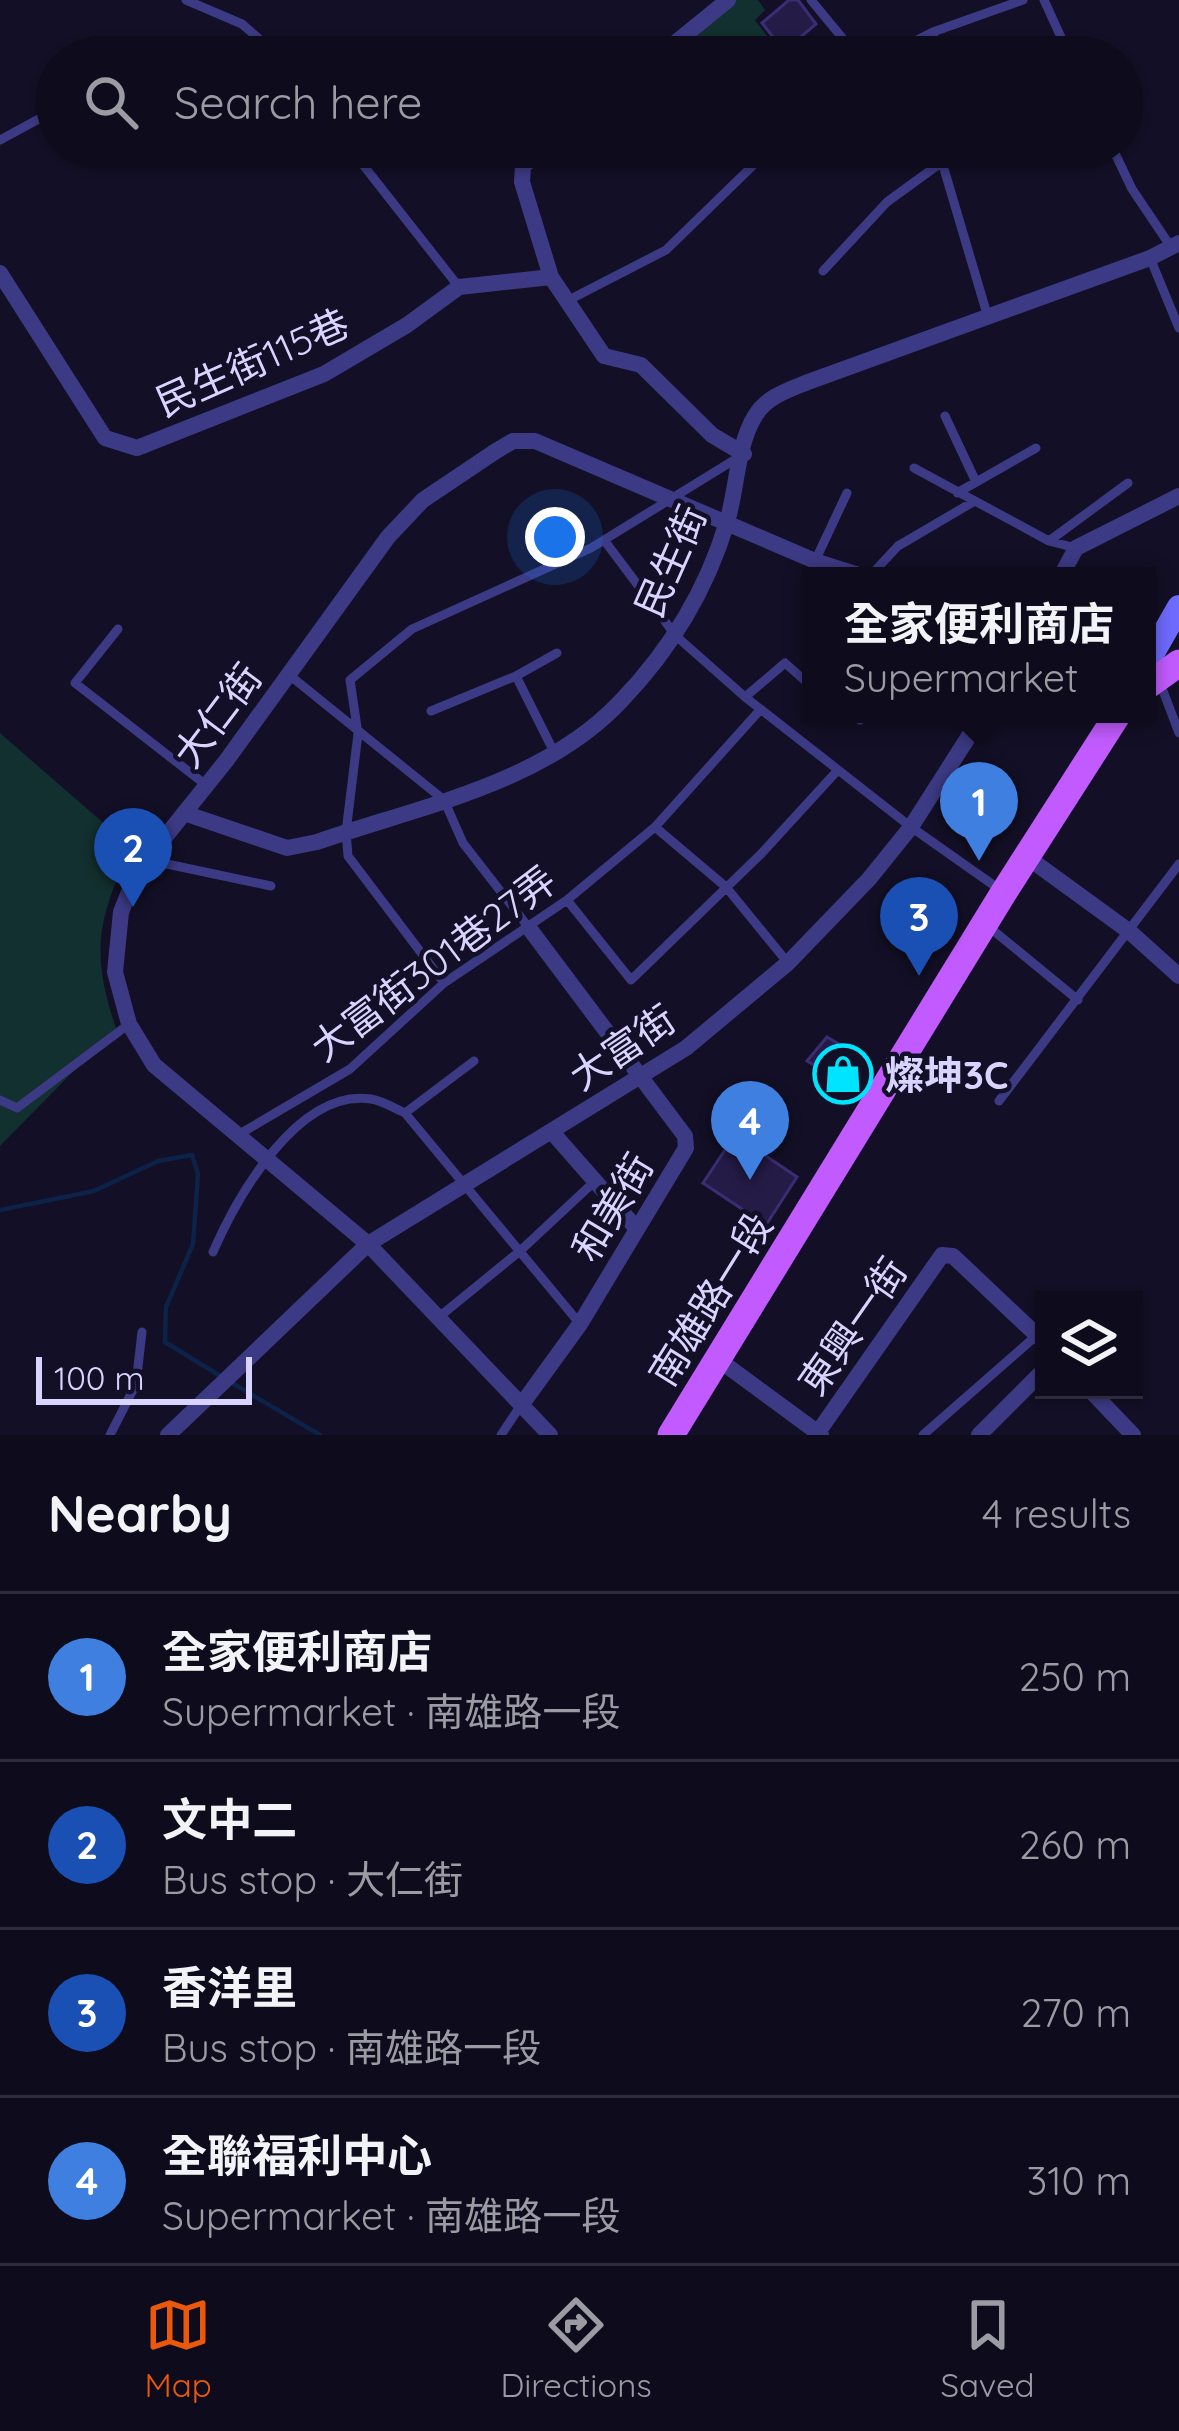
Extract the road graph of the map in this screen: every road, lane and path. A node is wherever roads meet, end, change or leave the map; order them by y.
1 (186, 0) edge
2 (728, 0) edge
3 (811, 0) edge
4 (1023, 0) edge
5 (1044, 0) edge
6 (933, 32) junction
7 (256, 36) edge
8 (684, 36) edge
9 (841, 36) edge
10 (925, 36) edge
11 (934, 36) edge
12 (1060, 36) edge
13 (36, 120) edge
14 (0, 140) edge
15 (369, 168) edge
16 (523, 168) edge
17 (750, 168) edge
18 (934, 168) edge
19 (944, 168) edge
20 (1122, 168) edge
21 (1175, 245) edge
22 (1150, 258) junction
23 (824, 271) dead end
24 (0, 273) edge
25 (551, 278) junction
26 (459, 287) junction
27 (565, 302) junction
28 (987, 314) junction
29 (1179, 328) edge
30 (944, 416) dead end
31 (1036, 448) dead end
32 (744, 454) junction
33 (914, 468) dead end
34 (976, 482) junction
35 (1128, 483) dead end
36 (848, 493) dead end
37 (957, 493) junction
38 (1179, 496) edge
39 (673, 500) junction
40 (974, 502) junction
41 (727, 524) junction
42 (604, 540) junction
43 (1049, 541) junction
44 (1076, 548) junction
45 (815, 561) junction
46 (835, 567) edge
47 (875, 567) edge
48 (1066, 567) edge
49 (1179, 607) edge
50 (118, 629) dead end
51 (676, 636) junction
52 (557, 652) dead end
53 (1158, 672) edge
54 (288, 674) junction
55 (516, 676) junction
56 (802, 678) edge
57 (745, 697) junction
58 (760, 710) junction
59 (431, 711) dead end
60 (977, 723) edge
61 (1112, 723) edge
62 (358, 734) junction
63 (1179, 734) edge
64 (554, 752) junction
65 (837, 771) junction
66 (206, 785) junction
67 (443, 800) junction
68 (184, 813) junction
69 (655, 827) junction
70 (911, 827) junction
71 (346, 832) junction
72 (1027, 857) junction
73 (145, 860) junction
74 (1179, 864) edge
75 (272, 886) dead end
76 (726, 887) junction
77 (1004, 892) junction
78 (567, 900) junction
79 (985, 923) junction
80 (529, 928) junction
81 (1130, 932) junction
82 (788, 963) junction
83 (1179, 976) edge
84 (444, 983) junction
85 (1078, 1000) junction
86 (129, 1024) junction
87 (474, 1061) dead end
88 (640, 1078) junction
89 (0, 1100) edge
90 (999, 1101) dead end
91 (405, 1113) junction
92 (552, 1132) junction
93 (238, 1135) junction
94 (268, 1159) junction
95 (595, 1181) junction
96 (463, 1183) junction
97 (637, 1229) junction
98 (368, 1244) junction
99 (520, 1251) junction
100 (213, 1252) dead end
101 (439, 1316) junction
102 (580, 1324) junction
103 (142, 1332) dead end
104 (1035, 1333) edge
105 (1035, 1344) edge
106 (719, 1360) junction
107 (1035, 1380) edge
108 (1099, 1399) edge
109 (522, 1404) junction
110 (985, 1433) edge
111 (818, 1434) edge
112 (110, 1435) edge
113 (169, 1435) edge
114 (501, 1435) edge
115 (550, 1435) edge
116 (671, 1435) edge
117 (923, 1435) edge
118 (1133, 1435) edge

1 - 7 lane
2 - 8 street
3 - 9 lane
4 - 6 lane
5 - 12 lane
6 - 10 lane
6 - 11 lane
13 - 14 lane
15 - 26 lane
16 - 25 street
17 - 27 lane
18 - 23 lane
19 - 28 lane
20 - 21 lane
21 - 22 street, 民生街
22 - 28 street, 民生街
22 - 29 lane
24 - 26 street, 民生街115巷
25 - 26 street
25 - 27 street
27 - 32 street
28 - 32 street, 民生街
30 - 34 lane
31 - 34 lane
32 - 39 lane
32 - 41 street, 民生街
33 - 37 lane
34 - 37 lane
35 - 43 lane
36 - 45 lane
37 - 40 lane
38 - 44 street
39 - 41 street, 大仁街
39 - 42 lane
39 - 54 street, 大仁街
40 - 43 lane
40 - 47 lane
41 - 45 street, 大仁街
41 - 51 street, 民生街
42 - 51 lane
42 - 62 lane
43 - 44 lane
44 - 48 street
45 - 46 street, 大仁街
49 - 53 street
50 - 66 lane
51 - 57 lane
51 - 64 street, 民生街
52 - 55 lane
53 - 63 lane
54 - 62 lane
54 - 66 street, 大仁街
55 - 59 lane
55 - 64 lane
56 - 57 lane
57 - 58 lane
58 - 65 lane
58 - 69 lane, 大富街301巷27弄
60 - 70 street, 大富街
61 - 72 main road, 南雄路一段
62 - 67 lane
62 - 71 lane
64 - 67 street, 民生街
65 - 70 lane
65 - 76 lane
66 - 68 street, 大仁街
67 - 71 street, 民生街
67 - 80 lane
68 - 71 street, 民生街
68 - 73 street, 大仁街
69 - 76 lane
69 - 78 lane, 大富街301巷27弄
70 - 77 lane
70 - 82 street, 大富街
71 - 84 lane
72 - 77 main road, 南雄路一段
72 - 81 street
73 - 75 lane
73 - 86 street, 大仁街
74 - 81 lane
76 - 78 lane
76 - 82 lane
77 - 79 main road, 南雄路一段
78 - 80 lane, 大富街301巷27弄
79 - 85 lane
79 - 106 main road, 南雄路一段
80 - 84 lane, 大富街301巷27弄
80 - 88 street, 和美街
81 - 83 street
81 - 85 lane
82 - 88 street, 大富街
84 - 93 lane, 大富街301巷27弄
85 - 90 lane
86 - 89 lane
86 - 93 street, 大仁街
87 - 91 lane
88 - 92 street, 大富街
88 - 97 street, 和美街
91 - 94 lane
91 - 96 lane
92 - 95 street
92 - 96 street, 大富街
93 - 94 street, 大仁街
94 - 98 street, 大仁街
94 - 100 lane
95 - 97 street
95 - 99 lane
96 - 98 street, 大富街
96 - 99 lane
97 - 102 street, 和美街
98 - 101 street, 大仁街
98 - 113 street, 大富街
99 - 101 lane
99 - 102 lane
101 - 109 street, 大仁街
102 - 109 street, 和美街
103 - 112 lane
104 - 111 street, 東興一街
105 - 117 lane
106 - 111 street
106 - 116 main road, 南雄路一段
107 - 110 street
108 - 118 street
109 - 114 lane
109 - 115 street, 大仁街

